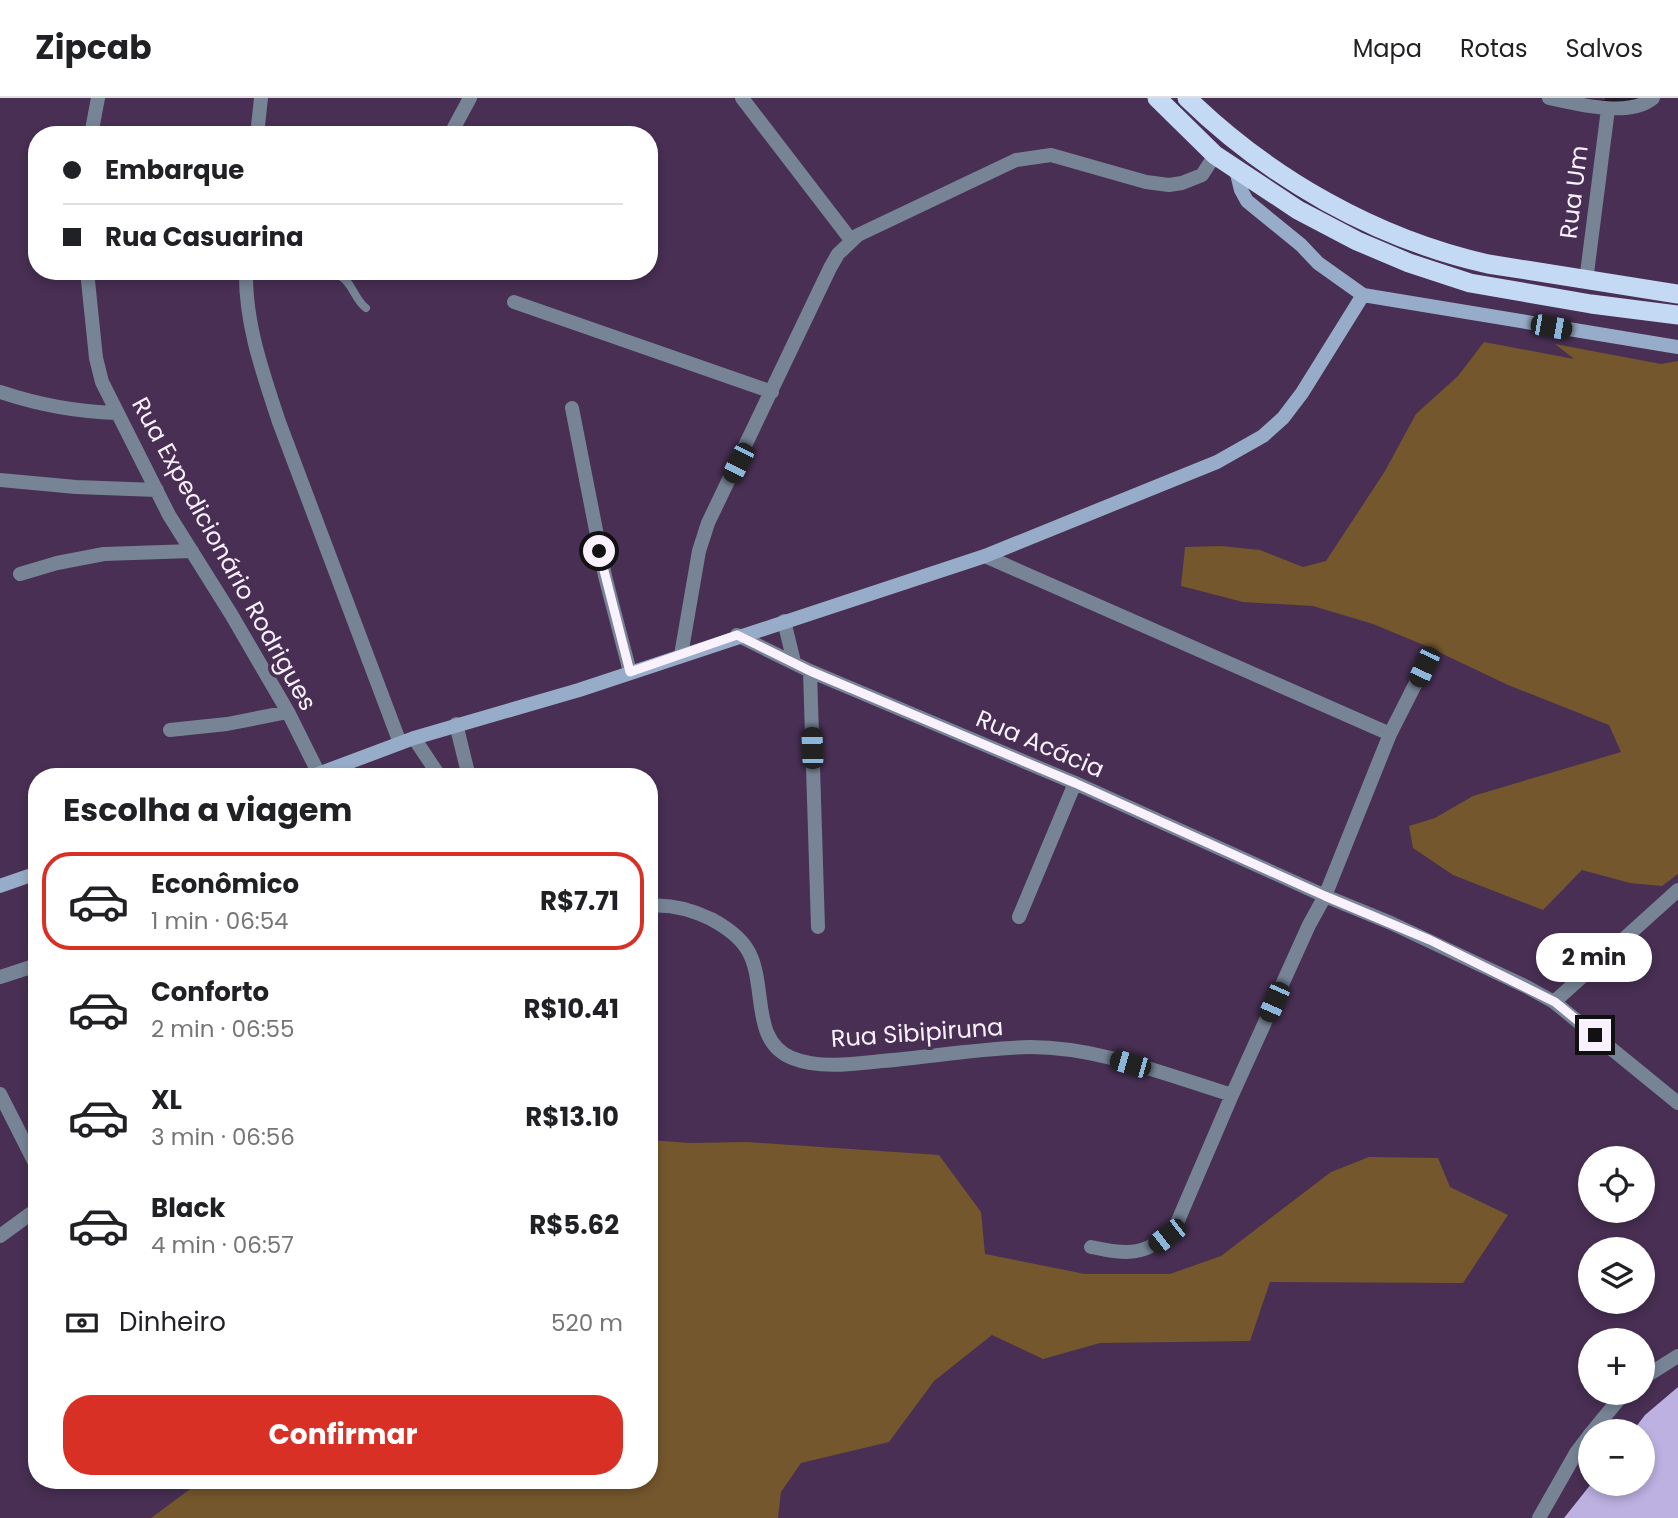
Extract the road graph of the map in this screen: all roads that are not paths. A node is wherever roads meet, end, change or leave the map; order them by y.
1 (98, 98) edge
2 (261, 98) edge
3 (471, 98) edge
4 (742, 98) edge
5 (1157, 98) edge
6 (1187, 98) edge
7 (1653, 98) edge
8 (1555, 99) edge
9 (1608, 108) junction
10 (93, 126) edge
11 (258, 126) edge
12 (455, 126) edge
13 (1215, 155) junction
14 (1236, 170) junction
15 (851, 240) junction
16 (88, 280) edge
17 (246, 280) edge
18 (346, 280) edge
19 (1586, 281) junction
20 (1678, 294) edge
21 (1363, 295) junction
22 (514, 302) dead end
23 (366, 307) dead end
24 (1678, 315) edge
25 (1678, 347) edge
26 (0, 392) edge
27 (772, 392) junction
28 (572, 408) dead end
29 (116, 413) junction
30 (0, 480) edge
31 (156, 490) junction
32 (192, 551) junction
33 (985, 556) junction
34 (20, 574) dead end
35 (784, 621) junction
36 (737, 635) junction
37 (681, 655) junction
38 (794, 662) junction
39 (1424, 667) dead end
40 (810, 671) junction
41 (630, 672) junction
42 (288, 712) junction
43 (456, 724) junction
44 (170, 730) dead end
45 (1390, 734) junction
46 (414, 738) junction
47 (400, 743) junction
48 (312, 768) edge
49 (334, 768) edge
50 (434, 768) edge
51 (467, 768) edge
52 (1075, 783) junction
53 (28, 876) edge
54 (0, 886) edge
55 (1678, 890) edge
56 (1325, 896) junction
57 (658, 905) edge
58 (1019, 917) dead end
59 (818, 928) dead end
60 (28, 968) edge
61 (0, 977) edge
62 (1555, 1002) junction
63 (0, 1094) edge
64 (1232, 1096) junction
65 (1678, 1104) edge
66 (28, 1149) edge
67 (28, 1216) edge
68 (0, 1236) edge
69 (1091, 1247) dead end
70 (1678, 1356) edge
71 (1655, 1370) edge
72 (1614, 1405) edge
73 (1602, 1419) edge
74 (1578, 1450) edge
75 (1539, 1518) edge

1 - 10 street
2 - 11 street
3 - 12 street
4 - 15 street
5 - 13 highway
6 - 19 highway
7 - 9 street
8 - 9 street
9 - 19 street, Rua Um
13 - 14 highway
13 - 15 street
14 - 21 main road
14 - 24 highway
15 - 27 street
16 - 29 street, Rua Expedicionário Rodrigues
17 - 47 street
18 - 23 lane
19 - 20 highway
21 - 25 main road
21 - 33 main road
22 - 27 street
26 - 29 street
27 - 37 street
28 - 41 street
29 - 31 street, Rua Expedicionário Rodrigues
30 - 31 street
31 - 32 street, Rua Expedicionário Rodrigues
32 - 34 street
32 - 42 street, Rua Expedicionário Rodrigues
33 - 35 main road
33 - 45 street
35 - 36 main road
35 - 38 street
36 - 37 main road
36 - 38 street, Rua Acácia
37 - 41 main road
38 - 40 street, Rua Acácia
39 - 45 street
40 - 52 street, Rua Acácia
40 - 59 street
41 - 43 main road
42 - 44 street
42 - 48 street, Rua Expedicionário Rodrigues
43 - 46 main road
43 - 51 street
45 - 56 street
46 - 47 main road
46 - 50 street
47 - 49 main road
52 - 56 street, Rua Acácia
52 - 58 street
53 - 54 main road
55 - 62 street
56 - 62 street, Rua Acácia
56 - 64 street
57 - 64 street, Rua Sibipiruna
60 - 61 street
62 - 65 street, Rua Acácia
63 - 66 street
64 - 69 street
67 - 68 street
70 - 71 street
72 - 73 street
74 - 75 street

